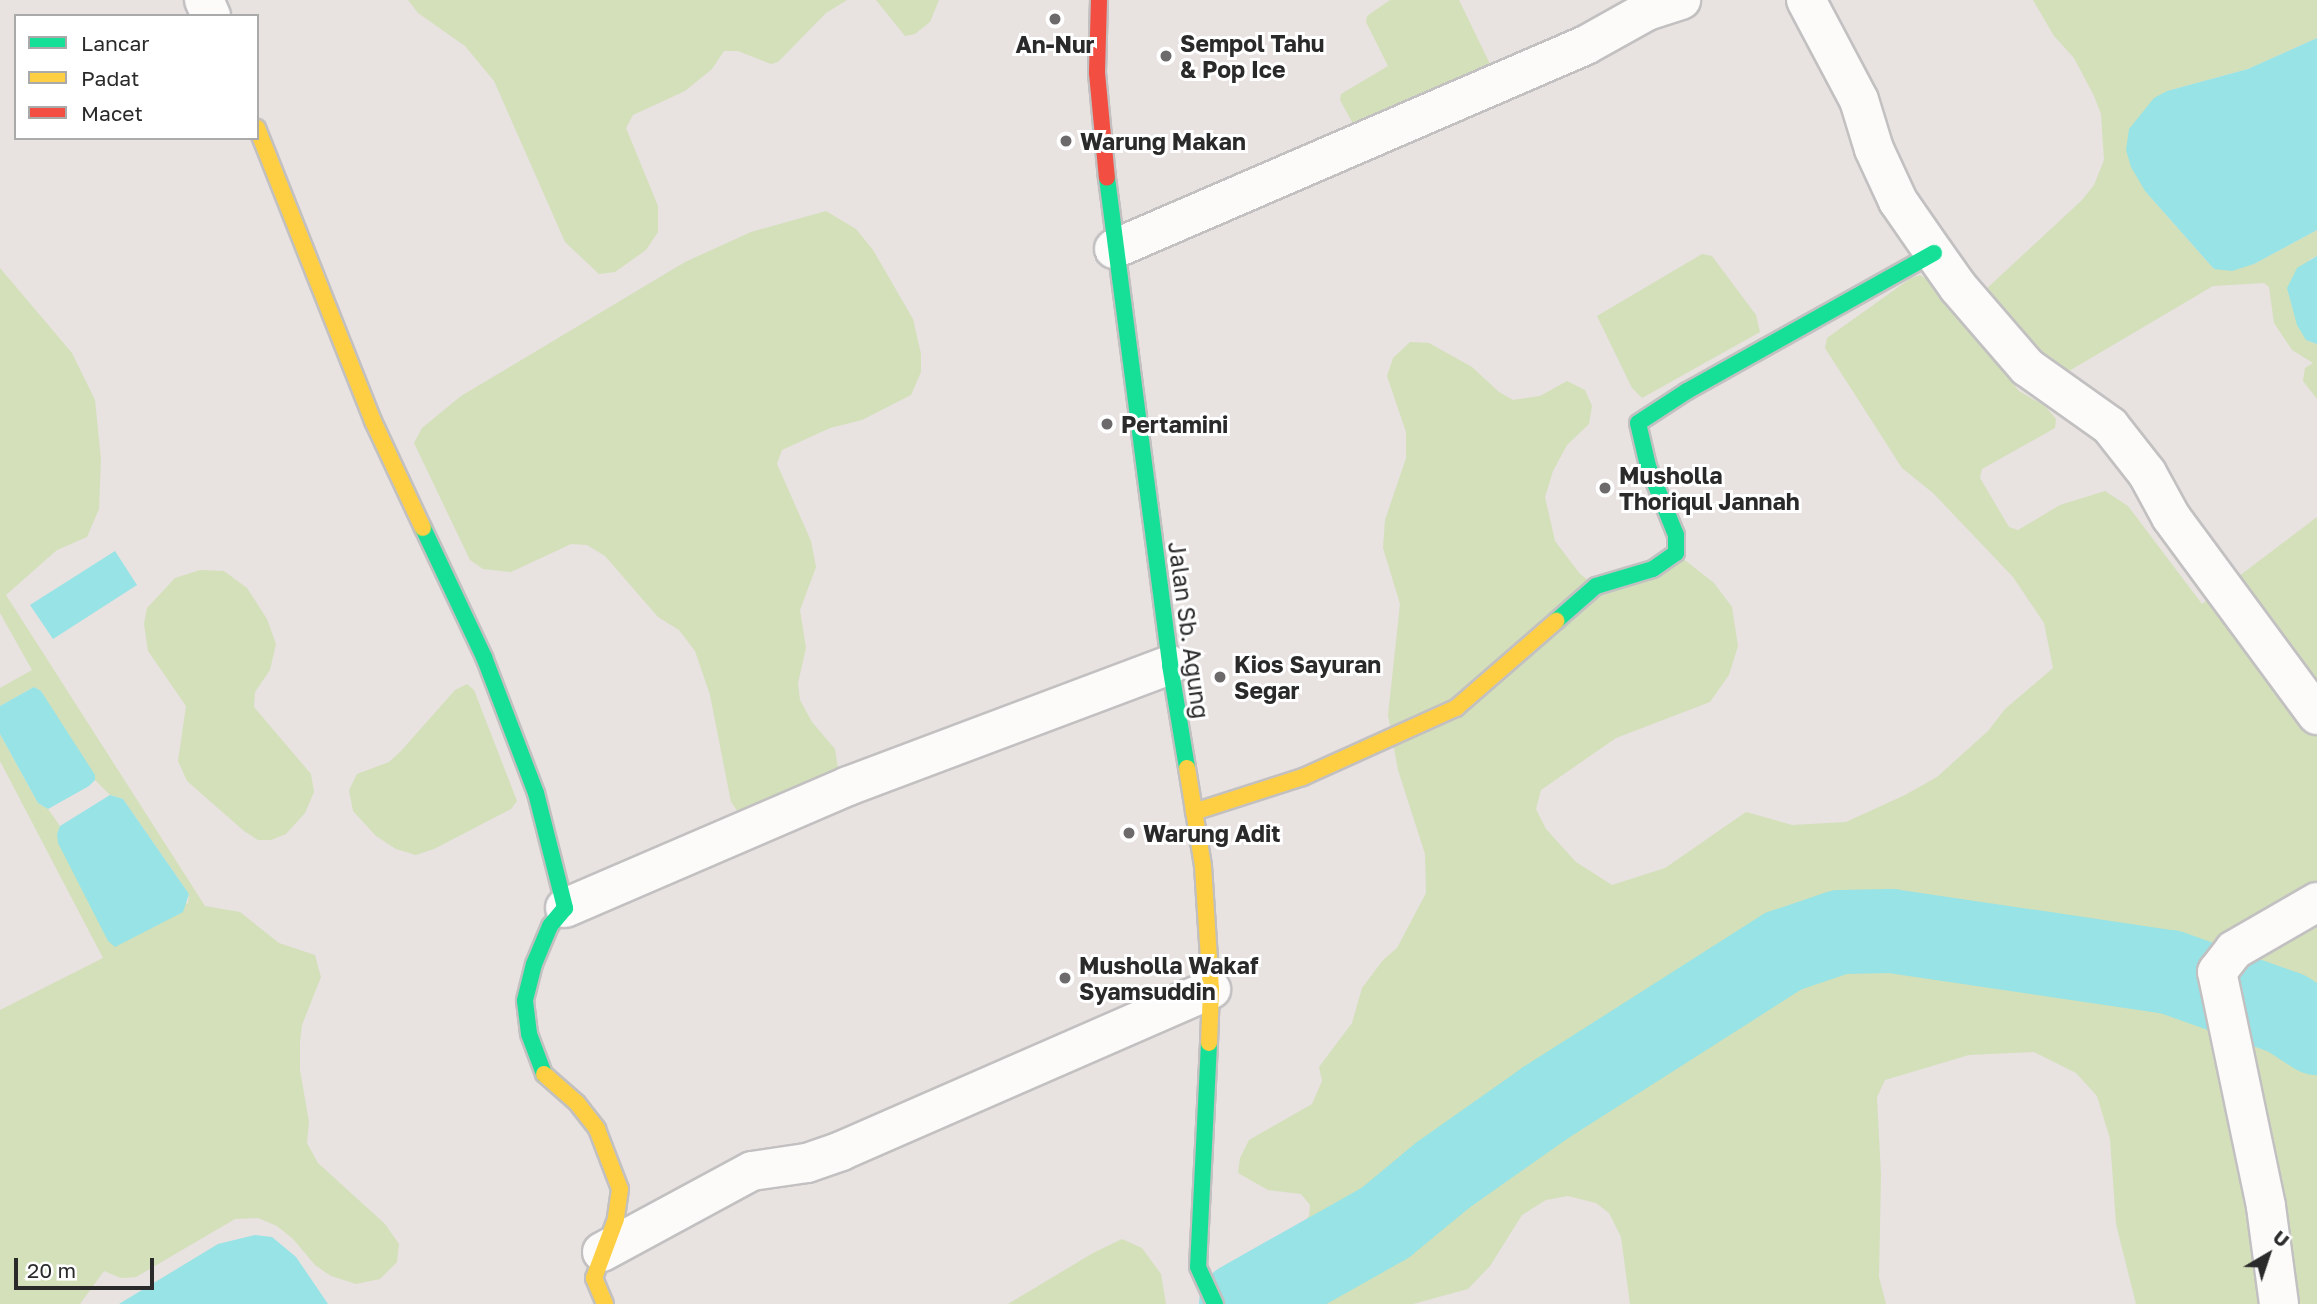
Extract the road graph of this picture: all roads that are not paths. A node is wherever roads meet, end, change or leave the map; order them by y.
1 (1681, 0) edge
2 (1806, 0) edge
3 (1106, 3) edge
4 (259, 133) edge
5 (1114, 249) junction
6 (1934, 253) junction
7 (1170, 665) junction
8 (2317, 715) edge
9 (1194, 812) junction
10 (2317, 902) edge
11 (565, 908) junction
12 (1211, 989) junction
13 (602, 1252) junction
14 (605, 1304) edge
15 (1215, 1304) edge
16 (2279, 1304) edge

1 - 5 street
2 - 6 street
3 - 5 street, Jalan Sb. Agung
4 - 11 street
5 - 7 street, Jalan Sb. Agung
6 - 8 street
6 - 9 street
7 - 9 street, Jalan Sb. Agung
7 - 11 street
9 - 12 street, Jalan Sb. Agung
10 - 16 street
11 - 13 street
12 - 13 street
12 - 15 street, Jalan Sb. Agung
13 - 14 street

